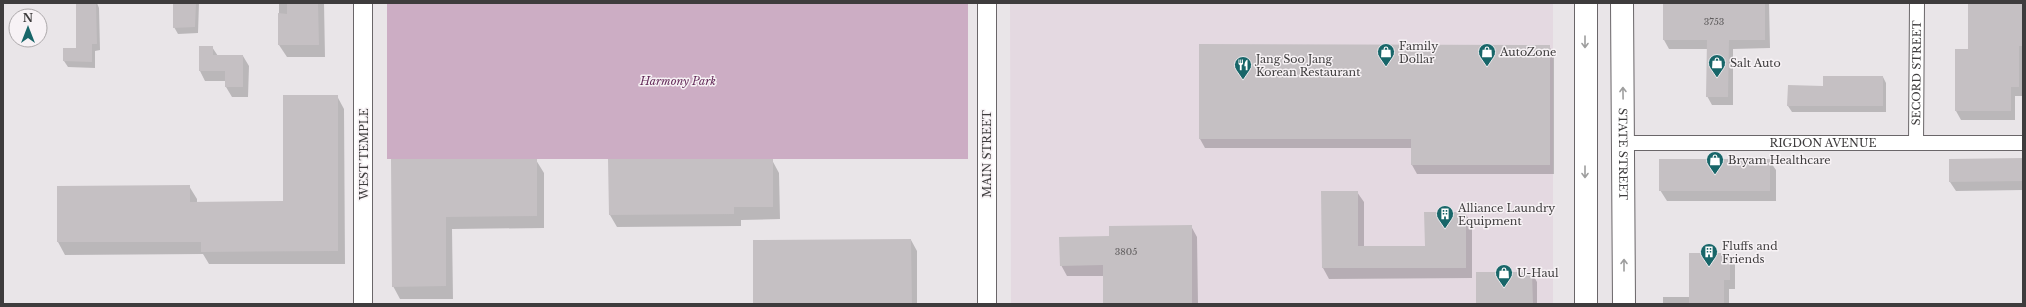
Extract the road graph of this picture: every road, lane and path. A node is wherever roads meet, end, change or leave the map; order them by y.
1 (363, 3) edge
2 (987, 3) edge
3 (1586, 3) edge
4 (1622, 3) edge
5 (1916, 3) edge
6 (1624, 143) junction
7 (1916, 143) junction
8 (2023, 143) edge
9 (363, 304) edge
10 (987, 304) edge
11 (1586, 304) edge
12 (1624, 304) edge

1 - 9 street, WEST TEMPLE
2 - 10 street, MAIN STREET
3 -> 11 main road
6 -> 4 main road, STATE STREET
5 - 7 street, SECORD STREET
6 - 7 street, RIGDON AVENUE
12 -> 6 main road, STATE STREET
7 - 8 street, RIGDON AVENUE

